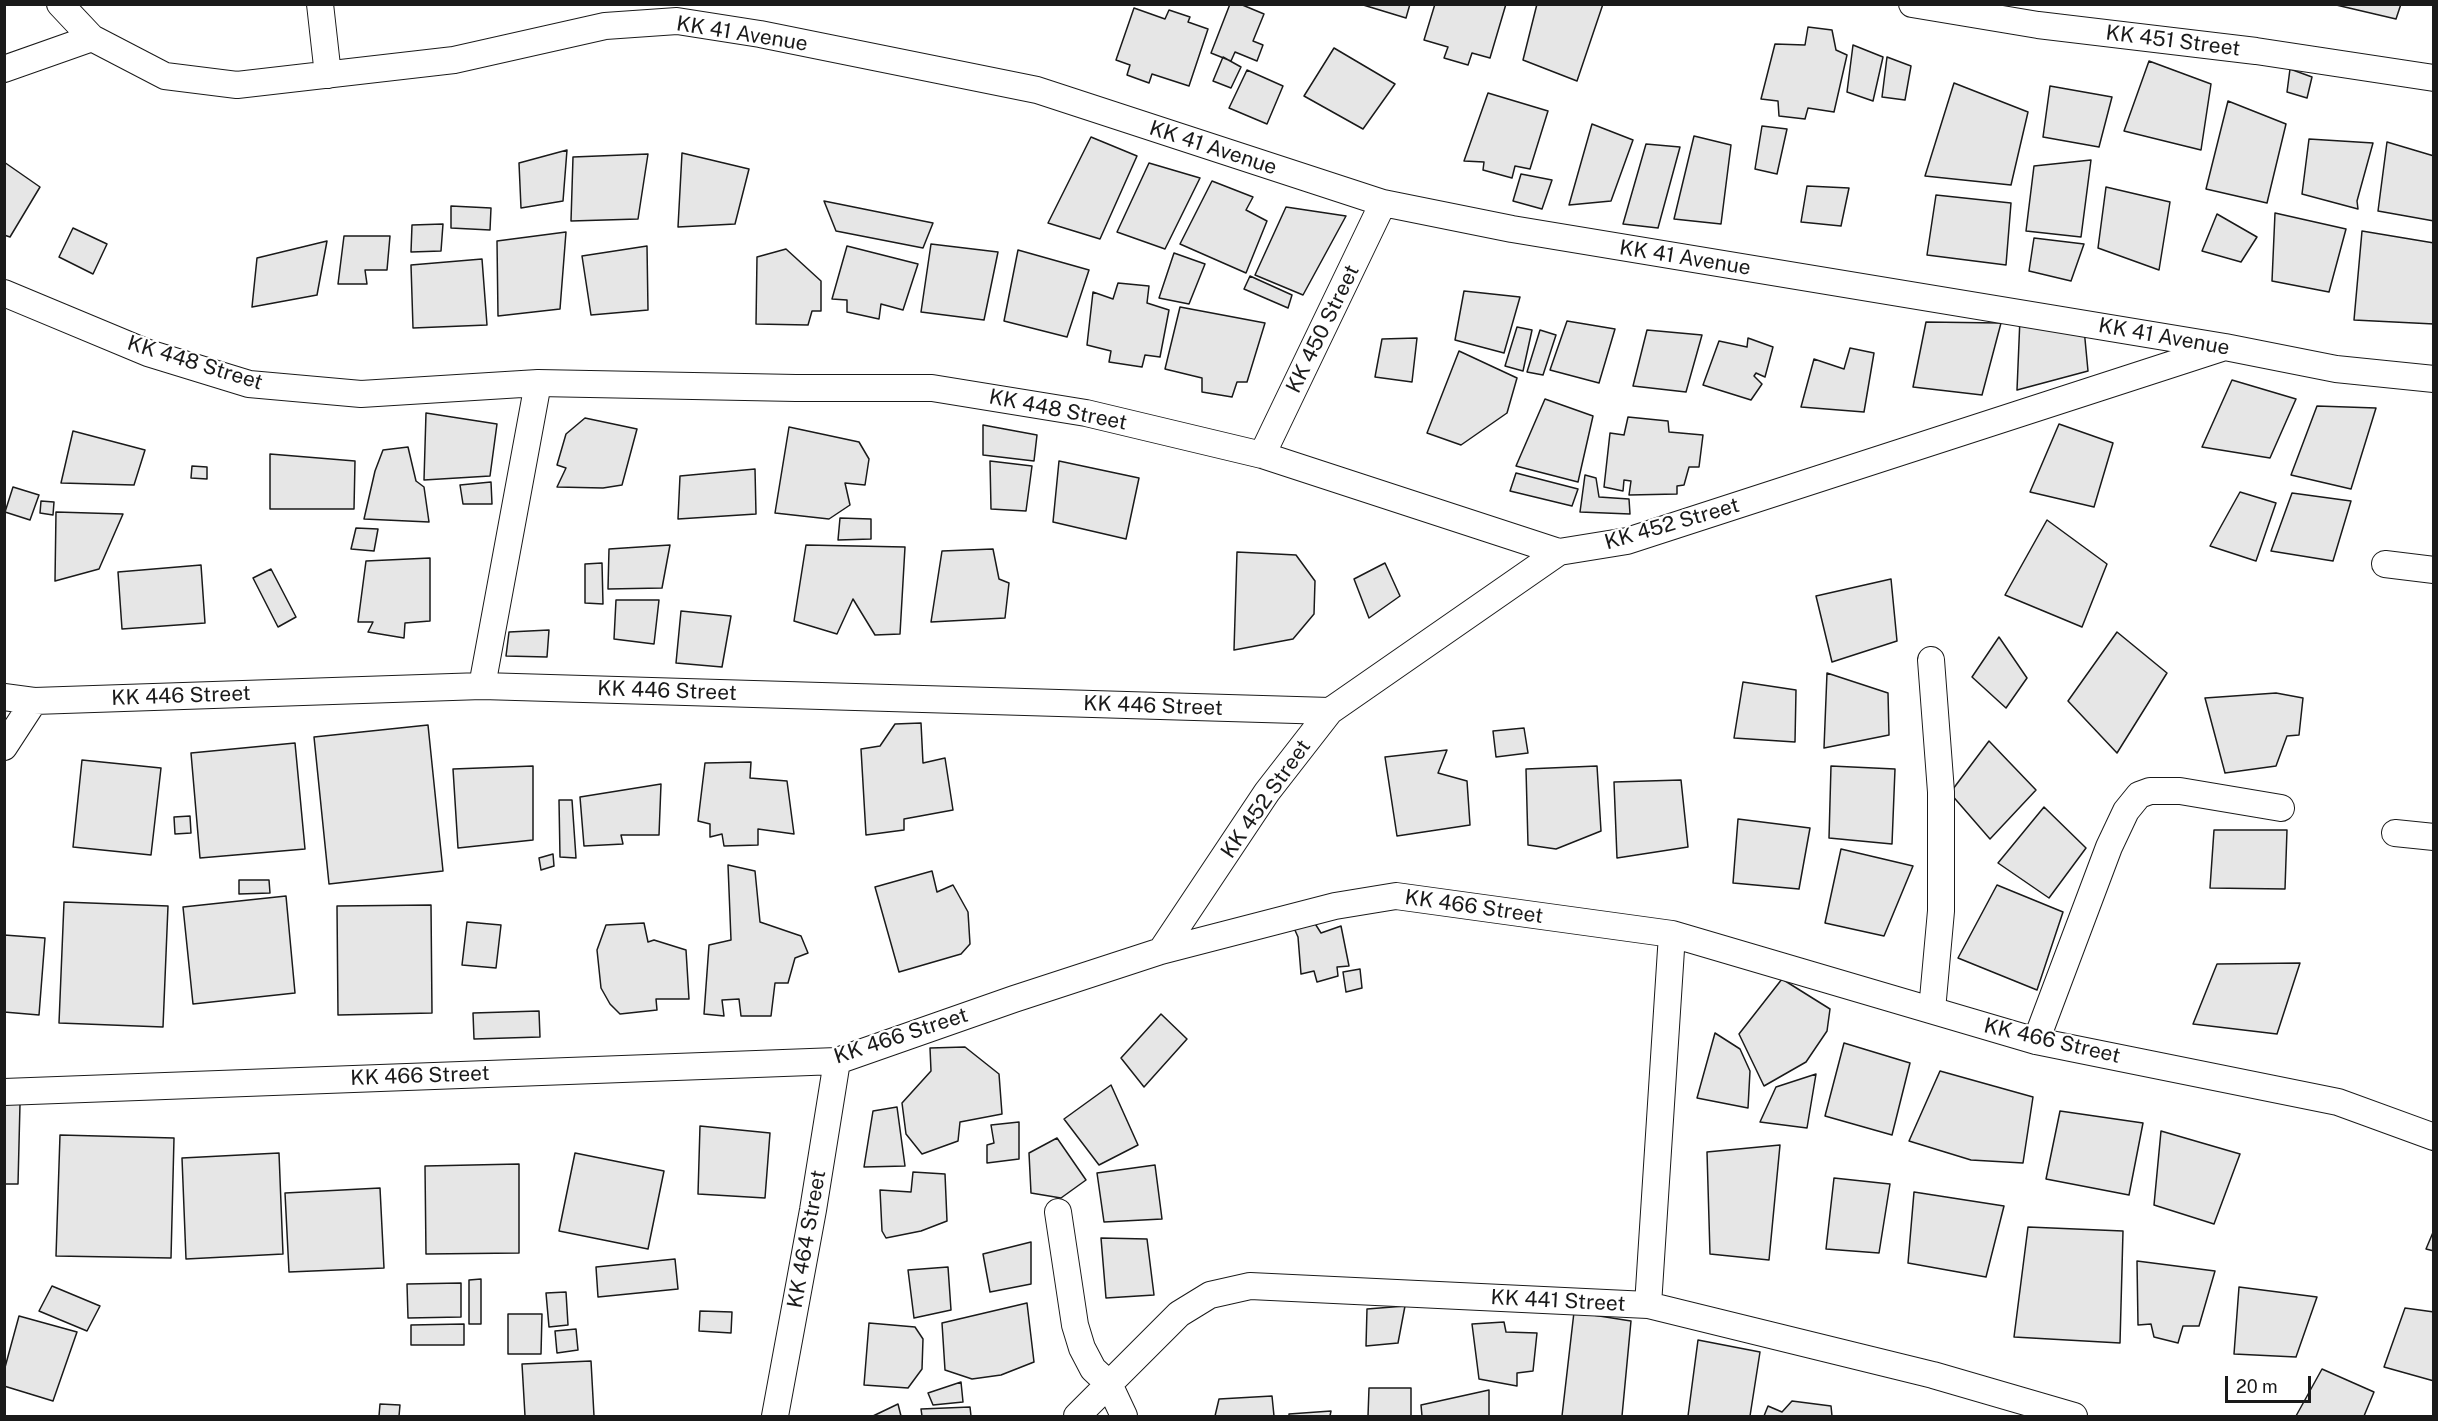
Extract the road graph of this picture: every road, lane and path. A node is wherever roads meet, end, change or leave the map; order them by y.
1 (60, 4) edge
2 (320, 4) edge
3 (1912, 4) edge
4 (92, 38) junction
5 (4, 69) edge
6 (328, 75) junction
7 (2433, 78) edge
8 (1383, 203) junction
9 (4, 293) edge
10 (2225, 347) junction
11 (2433, 379) edge
12 (538, 382) junction
13 (1262, 455) junction
14 (1559, 552) junction
15 (2385, 564) dead end
16 (2433, 570) edge
17 (1931, 660) dead end
18 (482, 686) junction
19 (4, 697) edge
20 (34, 701) junction
21 (1330, 711) junction
22 (4, 747) edge
23 (2281, 808) dead end
24 (2395, 833) dead end
25 (2433, 837) edge
26 (1672, 934) junction
27 (1161, 951) junction
28 (1932, 1010) junction
29 (2036, 1041) junction
30 (837, 1061) junction
31 (4, 1092) edge
32 (2433, 1137) edge
33 (1058, 1212) dead end
34 (1648, 1305) junction
35 (1109, 1384) junction
36 (775, 1416) edge
37 (1077, 1416) edge
38 (1124, 1416) edge
39 (2074, 1416) edge

1 - 4 street, KK 41 Avenue
2 - 6 street
3 - 7 street, KK 451 Street
4 - 5 street
4 - 6 street, KK 41 Avenue
6 - 8 street, KK 41 Avenue
8 - 10 street, KK 41 Avenue
8 - 13 street, KK 450 Street
9 - 12 street, KK 448 Street
10 - 11 street, KK 41 Avenue
10 - 14 street, KK 452 Street
12 - 13 street, KK 448 Street
12 - 18 street
13 - 14 street, KK 448 Street
14 - 21 street, KK 452 Street
15 - 16 street
17 - 28 street
18 - 20 street, KK 446 Street
18 - 21 street, KK 446 Street
19 - 20 street, KK 446 Street
20 - 22 street
21 - 27 street, KK 452 Street
23 - 29 street
24 - 25 street
26 - 27 street, KK 466 Street
26 - 28 street, KK 466 Street
26 - 34 street
27 - 30 street, KK 466 Street
28 - 29 street, KK 466 Street
29 - 32 street, KK 466 Street
30 - 31 street, KK 466 Street
30 - 36 street, KK 464 Street
33 - 35 street
34 - 35 street, KK 441 Street
34 - 39 street, KK 441 Street
35 - 37 street, KK 441 Street
35 - 38 street

